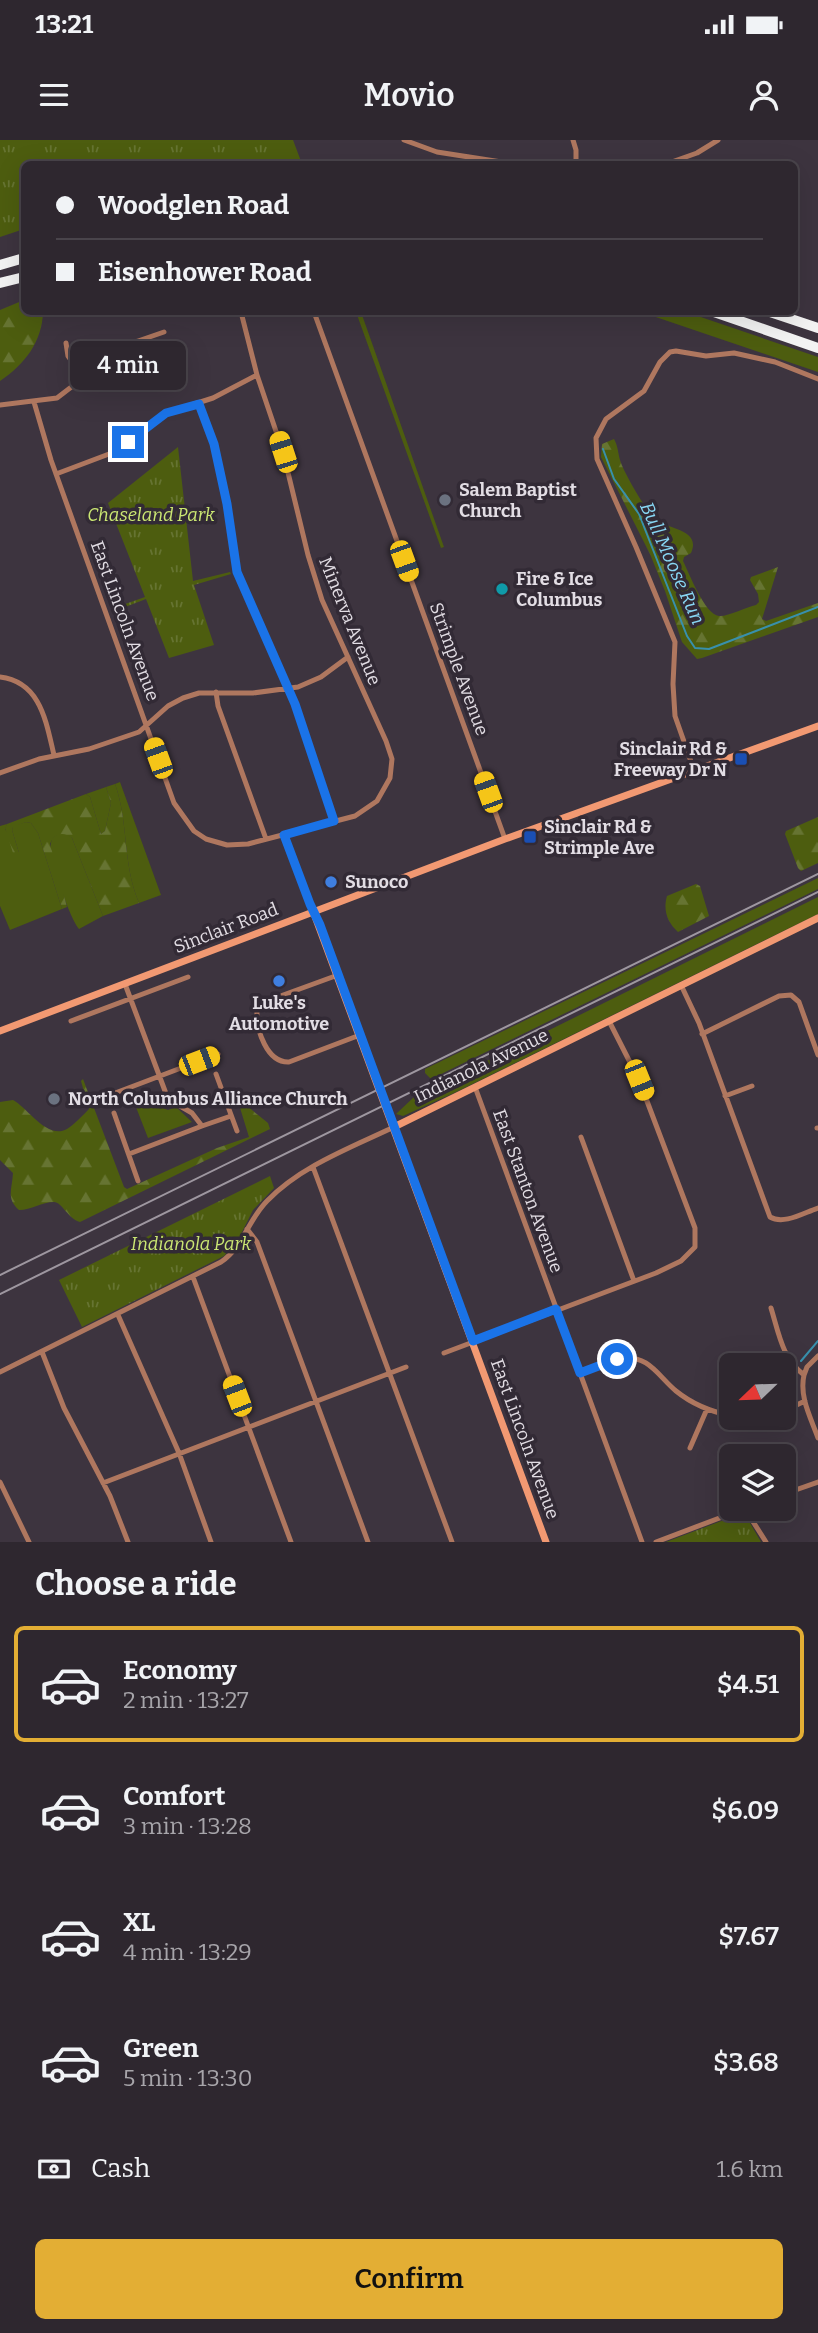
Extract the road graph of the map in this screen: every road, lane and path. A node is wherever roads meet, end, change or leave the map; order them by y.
1 (404, 140) edge
2 (573, 140) edge
3 (718, 140) edge
4 (495, 161) edge
5 (576, 161) edge
6 (674, 161) edge
7 (21, 259) edge
8 (0, 265) edge
9 (21, 278) edge
10 (0, 283) edge
11 (242, 315) edge
12 (315, 315) edge
13 (723, 315) edge
14 (779, 315) edge
15 (818, 328) edge
16 (164, 332) dead end
17 (66, 343) dead end
18 (818, 348) edge
19 (257, 375) junction
20 (84, 378) junction
21 (818, 379) edge
22 (34, 402) junction
23 (199, 404) junction
24 (0, 405) edge
25 (56, 474) junction
26 (348, 657) junction
27 (0, 677) edge
28 (289, 689) junction
29 (216, 692) junction
30 (146, 726) junction
31 (818, 726) edge
32 (54, 755) junction
33 (694, 770) junction
34 (0, 773) edge
35 (334, 821) junction
36 (284, 835) junction
37 (266, 839) junction
38 (505, 839) junction
39 (313, 911) junction
40 (818, 918) edge
41 (338, 975) junction
42 (188, 977) dead end
43 (125, 984) junction
44 (681, 985) junction
45 (131, 998) junction
46 (71, 1021) dead end
47 (610, 1021) junction
48 (0, 1031) edge
49 (702, 1034) junction
50 (360, 1035) junction
51 (218, 1054) dead end
52 (818, 1055) edge
53 (216, 1074) dead end
54 (160, 1076) junction
55 (752, 1086) dead end
56 (475, 1087) junction
57 (725, 1096) junction
58 (102, 1098) dead end
59 (114, 1113) dead end
60 (231, 1116) junction
61 (202, 1126) junction
62 (394, 1127) junction
63 (237, 1132) dead end
64 (582, 1137) dead end
65 (129, 1154) junction
66 (313, 1167) junction
67 (138, 1181) dead end
68 (818, 1208) edge
69 (247, 1229) junction
70 (193, 1277) junction
71 (634, 1281) junction
72 (771, 1308) dead end
73 (556, 1309) junction
74 (118, 1315) junction
75 (473, 1341) junction
76 (42, 1352) junction
77 (444, 1353) dead end
78 (818, 1356) edge
79 (406, 1367) dead end
80 (0, 1372) edge
81 (390, 1373) junction
82 (580, 1373) junction
83 (804, 1375) junction
84 (316, 1401) junction
85 (804, 1401) junction
86 (796, 1405) edge
87 (707, 1409) junction
88 (719, 1412) edge
89 (248, 1427) junction
90 (818, 1438) edge
91 (690, 1448) dead end
92 (179, 1453) junction
93 (0, 1482) edge
94 (818, 1482) edge
95 (103, 1483) junction
96 (796, 1490) edge
97 (719, 1519) edge
98 (753, 1521) edge
99 (29, 1542) edge
100 (128, 1542) edge
101 (211, 1542) edge
102 (291, 1542) edge
103 (368, 1542) edge
104 (452, 1542) edge
105 (547, 1542) edge
106 (642, 1542) edge
107 (656, 1542) edge
108 (766, 1542) edge

1 - 4 street
2 - 5 street
3 - 6 street
7 - 8 highway
9 - 10 highway
11 - 19 street, Minerva Avenue
12 - 38 street, Strimple Avenue
13 - 18 highway
14 - 15 highway
16 - 20 street
17 - 20 street
19 - 23 street
19 - 26 street, Minerva Avenue
20 - 22 street
21 - 33 street
22 - 24 street
22 - 25 street, East Lincoln Avenue
23 - 25 street
23 - 28 street
25 - 30 street, East Lincoln Avenue
26 - 28 street
26 - 35 street, Minerva Avenue
27 - 32 street
28 - 29 street
28 - 35 street
29 - 30 street
29 - 37 street
30 - 32 street
30 - 37 street, East Lincoln Avenue
31 - 33 main road, Sinclair Road
32 - 34 street
33 - 38 main road, Sinclair Road
35 - 36 street
36 - 37 street
36 - 39 street, East Lincoln Avenue
38 - 39 main road, Sinclair Road
39 - 41 main road, East Lincoln Avenue
39 - 43 main road, Sinclair Road
40 - 44 main road, Indianola Avenue
41 - 50 main road, East Lincoln Avenue
41 - 50 street
42 - 45 street
43 - 45 street
43 - 48 main road, Sinclair Road
44 - 47 main road, Indianola Avenue
44 - 49 street
45 - 46 street
45 - 54 street
47 - 56 main road, Indianola Avenue
47 - 71 street
49 - 52 street
49 - 57 street
50 - 62 main road, East Lincoln Avenue
51 - 54 street
53 - 60 street
54 - 58 street
54 - 61 street
55 - 57 street
56 - 62 main road, Indianola Avenue
56 - 73 street, East Stanton Avenue
57 - 68 street
59 - 65 street
60 - 61 street
60 - 63 street
61 - 65 street
62 - 66 street, Indianola Avenue
62 - 75 main road, East Lincoln Avenue
64 - 71 street
65 - 67 street
66 - 69 street, Indianola Avenue
66 - 81 street
69 - 70 street, Indianola Avenue
69 - 84 street
70 - 74 street, Indianola Avenue
70 - 89 street
71 - 73 street
72 - 83 street
73 - 75 street
73 - 82 street, East Stanton Avenue
74 - 76 street, Indianola Avenue
74 - 92 street
75 - 77 street
75 - 105 main road, East Lincoln Avenue
76 - 80 street, Indianola Avenue
76 - 95 street
78 - 83 street
79 - 81 street
81 - 84 street
81 - 104 street
82 - 87 street
82 - 106 street, East Stanton Avenue
83 - 85 street
84 - 89 street
84 - 103 street
85 - 86 street
85 - 90 street
87 - 88 street
87 - 91 street
89 - 92 street
89 - 102 street
92 - 95 street
92 - 101 street
93 - 99 street
94 - 96 street
95 - 100 street
97 - 107 street
98 - 108 street

